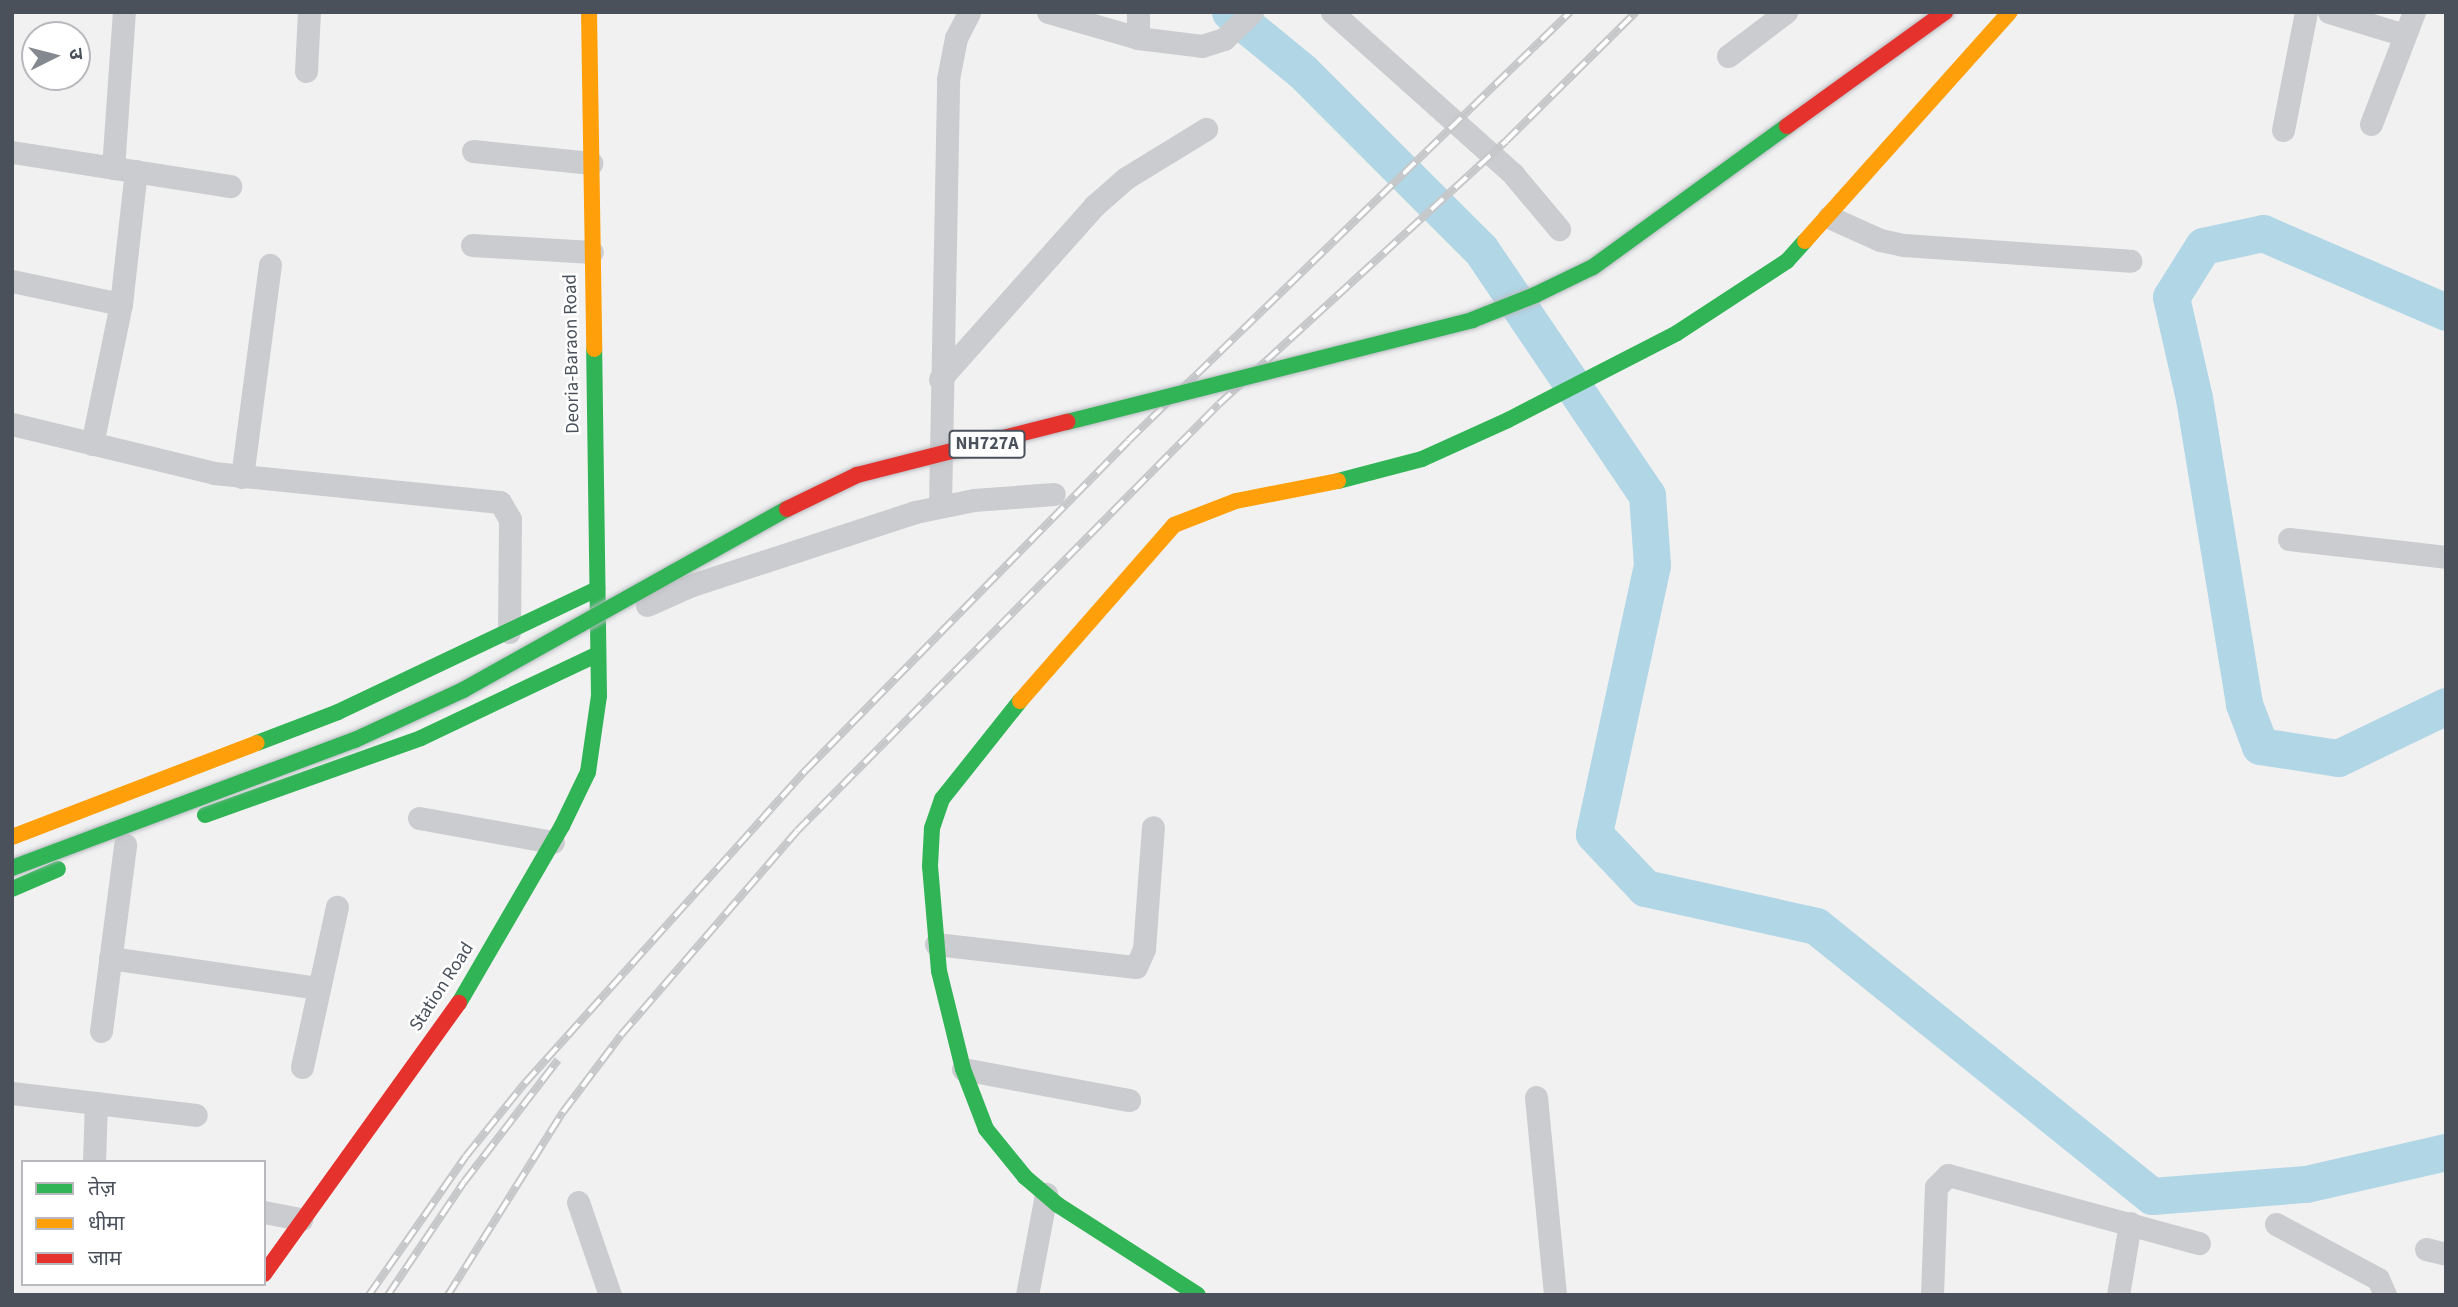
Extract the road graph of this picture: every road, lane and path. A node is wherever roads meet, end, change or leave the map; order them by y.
1 (124, 12) edge
2 (309, 12) edge
3 (589, 12) edge
4 (970, 12) edge
5 (1048, 12) edge
6 (1138, 12) edge
7 (1252, 12) edge
8 (1332, 12) edge
9 (1786, 12) edge
10 (1945, 12) edge
11 (2010, 12) edge
12 (2306, 12) edge
13 (2329, 12) edge
14 (2414, 12) edge
15 (2404, 35) junction
16 (1138, 38) junction
17 (1728, 56) dead end
18 (306, 71) dead end
19 (2371, 124) dead end
20 (1206, 129) dead end
21 (2283, 130) dead end
22 (473, 151) dead end
23 (12, 152) edge
24 (591, 163) junction
25 (113, 168) junction
26 (136, 171) junction
27 (230, 186) dead end
28 (1829, 217) junction
29 (1559, 229) dead end
30 (472, 245) dead end
31 (592, 252) junction
32 (2130, 261) dead end
33 (270, 265) dead end
34 (12, 281) edge
35 (121, 304) junction
36 (940, 379) junction
37 (12, 424) edge
38 (92, 444) junction
39 (242, 477) junction
40 (1054, 494) dead end
41 (940, 506) junction
42 (2289, 539) dead end
43 (2446, 557) edge
44 (597, 589) junction
45 (598, 630) junction
46 (509, 632) junction
47 (598, 654) junction
48 (599, 695) joint
49 (419, 818) dead end
50 (190, 821) dead end
51 (1153, 827) dead end
52 (164, 830) dead end
53 (12, 837) edge
54 (553, 842) junction
55 (125, 845) junction
56 (12, 868) edge
57 (12, 889) edge
58 (337, 907) dead end
59 (936, 944) junction
60 (110, 958) junction
61 (320, 988) junction
62 (101, 1031) dead end
63 (302, 1067) dead end
64 (963, 1069) junction
65 (12, 1093) edge
66 (1536, 1097) dead end
67 (1129, 1100) dead end
68 (96, 1103) junction
69 (196, 1115) dead end
70 (94, 1160) edge
71 (1045, 1194) junction
72 (578, 1202) dead end
73 (266, 1212) edge
74 (301, 1219) junction
75 (2130, 1223) junction
76 (2276, 1224) dead end
77 (2199, 1243) dead end
78 (266, 1271) edge
79 (610, 1295) edge
80 (1027, 1295) edge
81 (1198, 1295) edge
82 (1555, 1295) edge
83 (1932, 1295) edge
84 (2118, 1295) edge
85 (2385, 1295) edge

1 - 25 street
2 - 18 street
3 - 24 main road, Deoria-Baraon Road
4 - 36 street
5 - 16 street
6 - 16 street
7 - 16 street
8 - 29 street
9 - 17 street
10 - 56 main road, NH727A, bridge
11 - 28 main road
12 - 21 street
13 - 15 street
14 - 15 street
15 - 19 street
20 - 36 street
22 - 24 street
23 - 25 street
24 - 31 main road, Deoria-Baraon Road
25 - 26 street
26 - 27 street
26 - 35 street
28 - 32 street
28 - 59 main road
30 - 31 street
31 - 44 main road, Deoria-Baraon Road
33 - 39 street
34 - 35 street
35 - 38 street
36 - 41 street
37 - 38 street
38 - 39 street
39 - 46 street
40 - 41 street
41 - 45 street
42 - 43 street
44 - 45 main road, Deoria-Baraon Road
44 - 46 main road
45 - 47 main road, Deoria-Baraon Road
46 - 53 main road
47 - 48 main road, Deoria-Baraon Road
47 - 50 main road
48 - 54 main road, Station Road
49 - 54 street
51 - 59 street
52 - 55 main road
54 - 74 main road, Station Road
55 - 57 main road
55 - 60 street
58 - 61 street
59 - 64 main road
60 - 61 street
60 - 62 street
61 - 63 street
64 - 67 street
64 - 71 main road
65 - 68 street
66 - 82 street
68 - 69 street
68 - 70 street
71 - 80 street
71 - 81 main road
72 - 79 street
73 - 74 street
74 - 78 main road, Station Road
75 - 77 street
75 - 83 street
75 - 84 street
76 - 85 street

